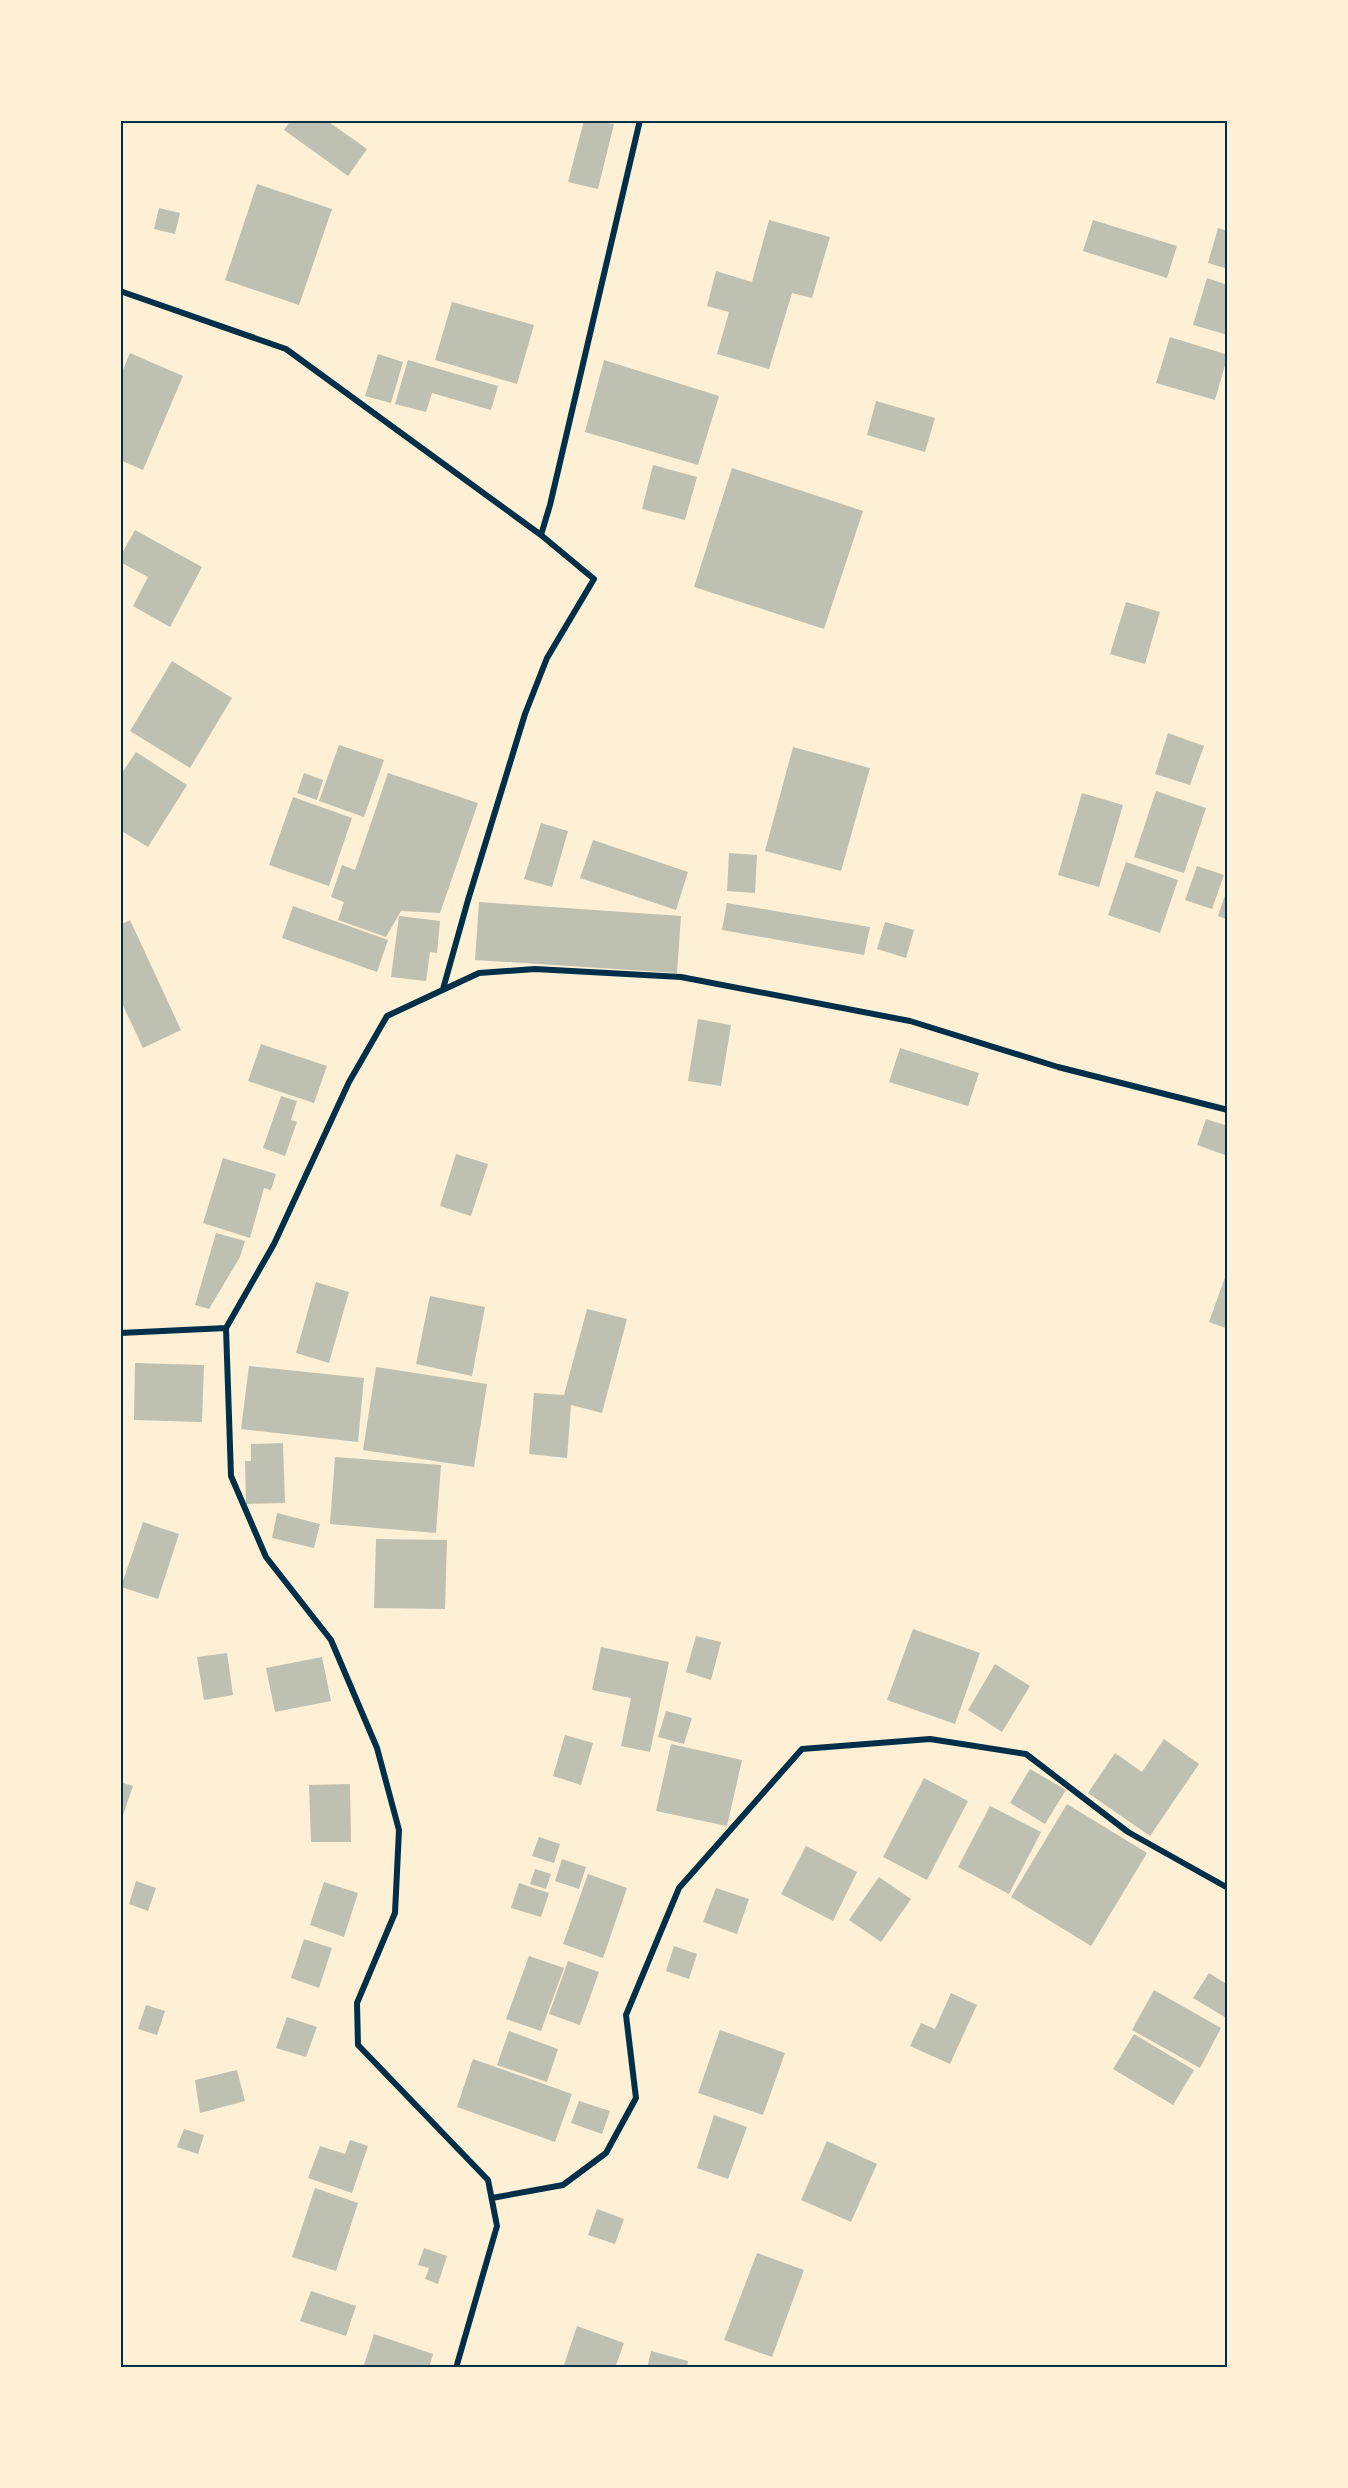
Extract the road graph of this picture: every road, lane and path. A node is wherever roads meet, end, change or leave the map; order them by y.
1 (640, 120) edge
2 (120, 291) edge
3 (541, 535) junction
4 (443, 989) junction
5 (1228, 1110) edge
6 (226, 1328) junction
7 (120, 1333) edge
8 (1228, 1888) edge
9 (492, 2198) junction
10 (456, 2368) edge

1 - 3 street
2 - 3 street
3 - 4 street
4 - 5 street
4 - 6 street
6 - 7 street
6 - 9 street
8 - 9 street
9 - 10 street

